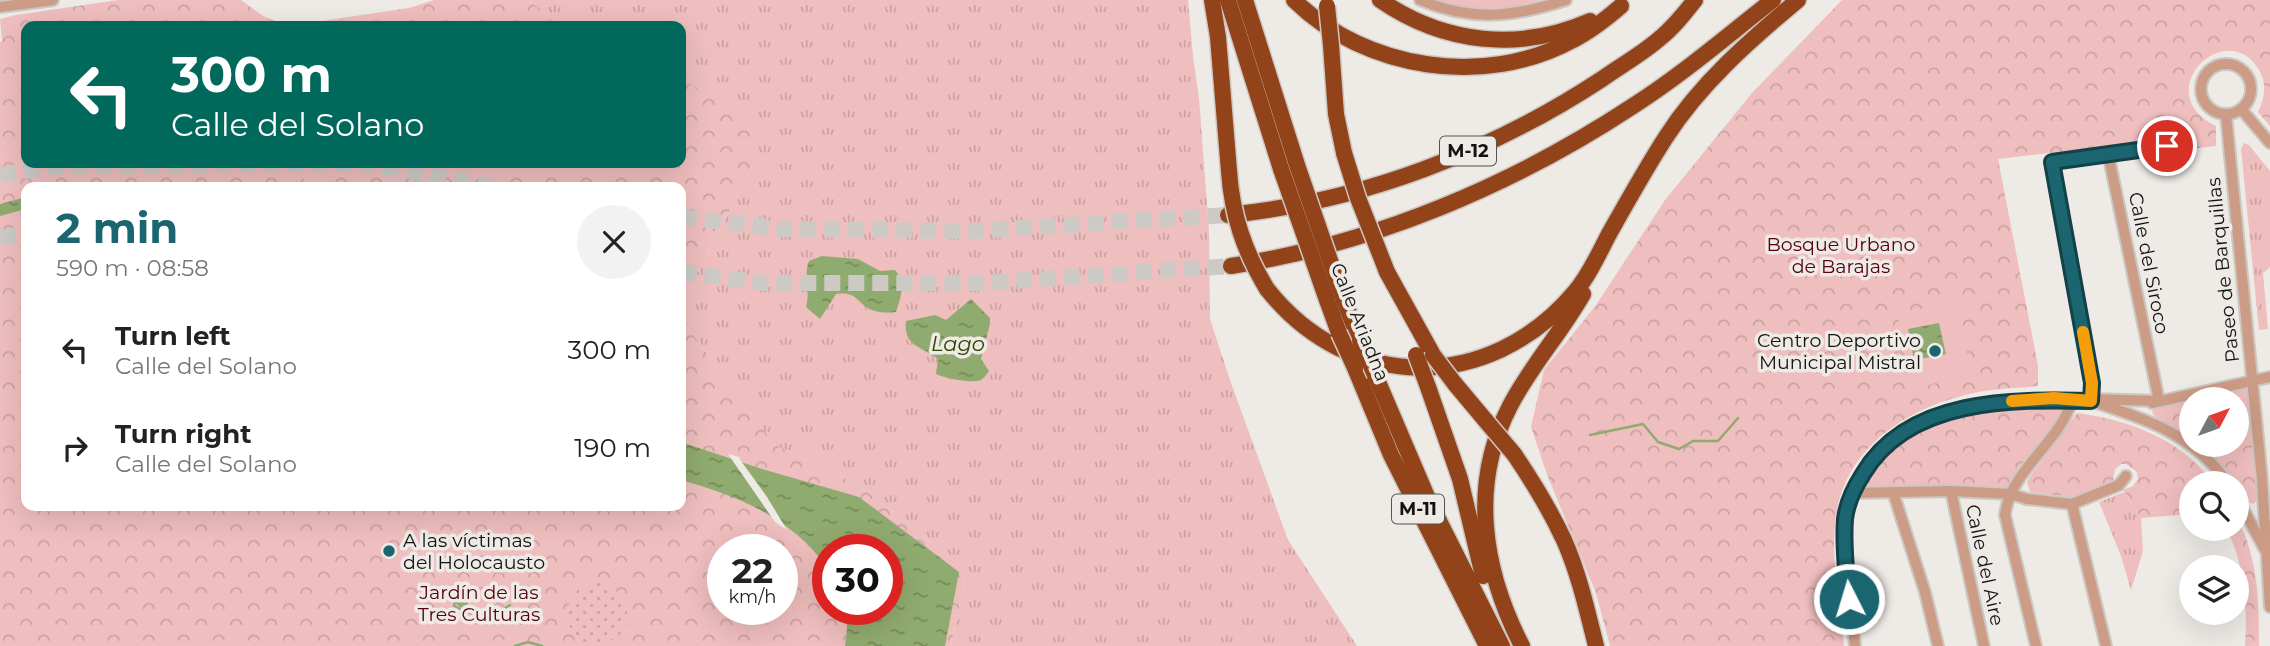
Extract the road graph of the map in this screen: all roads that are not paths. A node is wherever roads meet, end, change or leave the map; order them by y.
1 (52, 0) edge
2 (1212, 0) edge
3 (1228, 0) edge
4 (1245, 0) edge
5 (1294, 0) edge
6 (1380, 0) edge
7 (1420, 0) edge
8 (1566, 0) edge
9 (1695, 0) edge
10 (1773, 0) edge
11 (1798, 0) edge
12 (1326, 3) edge
13 (1625, 3) edge
14 (0, 7) edge
15 (2242, 110) junction
16 (2226, 115) junction
17 (2171, 143) dead end
18 (2270, 143) edge
19 (2108, 153) junction
20 (1289, 167) junction
21 (1636, 189) junction
22 (1228, 215) tunnel mouth
23 (1231, 266) tunnel mouth
24 (1387, 272) junction
25 (1335, 299) junction
26 (2270, 377) edge
27 (2251, 380) junction
28 (2072, 400) junction
29 (2120, 400) junction
30 (2091, 401) junction
31 (2159, 401) junction
32 (2132, 407) junction
33 (2111, 408) junction
34 (2152, 419) junction
35 (2217, 471) edge
36 (2126, 476) dead end
37 (1951, 491) junction
38 (1893, 492) junction
39 (1851, 493) junction
40 (2011, 494) junction
41 (2072, 504) junction
42 (2249, 519) edge
43 (2269, 556) edge
44 (2270, 607) edge
45 (1487, 646) edge
46 (1502, 646) edge
47 (1512, 646) edge
48 (1522, 646) edge
49 (1595, 646) edge
50 (1855, 646) edge
51 (1938, 646) edge
52 (1984, 646) edge
53 (2036, 646) edge
54 (2106, 646) edge

1 - 14 street
2 - 21 highway, bridge
3 - 20 highway, Calle Ariadna / M-11
4 - 20 highway, Calle Ariadna / M-11
5 - 13 highway
6 - 13 highway
7 - 8 street
9 - 22 highway, M-12
10 - 23 highway, M-12
11 - 21 highway
12 - 24 highway, bridge
15 - 16 street
15 - 16 street
15 - 18 street
16 - 27 street, Paseo de Barquillas
17 - 19 street
19 - 30 street
19 - 31 street, Calle del Siroco
20 - 25 highway, Calle Ariadna / M-11, bridge
21 - 48 highway
24 - 47 highway, bridge
24 - 49 highway, bridge
25 - 45 highway, Calle Ariadna / M-11, bridge
25 - 46 highway, Calle Ariadna / M-11, bridge
26 - 27 street
27 - 31 street
27 - 43 street, Paseo de Barquillas
28 - 30 street
28 - 39 street
28 - 40 street
29 - 30 street
29 - 31 street
29 - 32 street
30 - 33 street
31 - 32 street
31 - 34 street
32 - 33 street
32 - 34 street
33 - 34 street
34 - 35 street
36 - 41 street
37 - 38 street
37 - 40 street
37 - 52 street, Calle del Aire
38 - 39 street
38 - 51 street
39 - 50 street
40 - 41 street
40 - 53 street
41 - 54 street
42 - 43 street
43 - 44 street, Paseo de Barquillas

